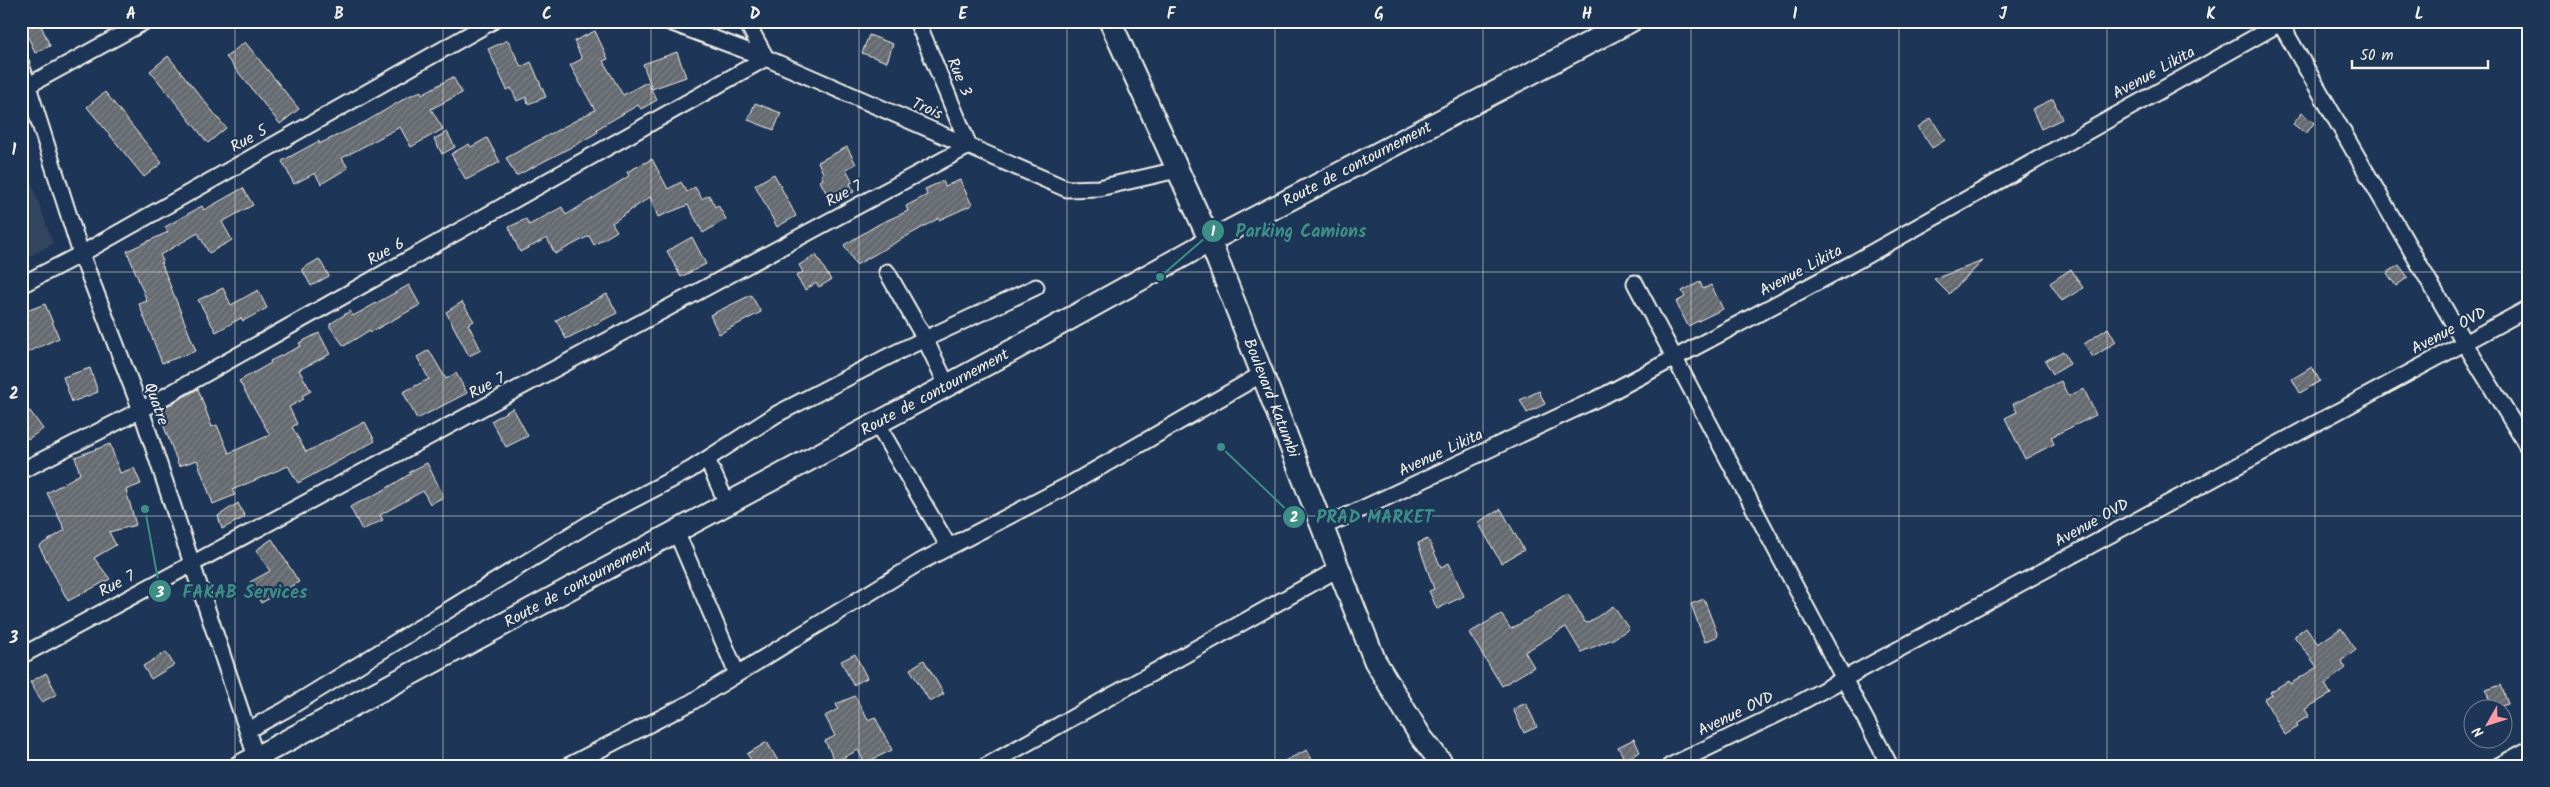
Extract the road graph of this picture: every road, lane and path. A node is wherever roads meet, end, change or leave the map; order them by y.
1 (146, 21) edge
2 (493, 21) edge
3 (667, 21) edge
4 (746, 21) edge
5 (917, 21) edge
6 (1110, 21) edge
7 (1631, 21) edge
8 (2281, 22) edge
9 (766, 58) junction
10 (21, 64) edge
11 (29, 85) junction
12 (969, 146) junction
13 (1177, 170) junction
14 (1210, 241) junction
15 (81, 254) junction
16 (888, 272) dead end
17 (1635, 283) dead end
18 (21, 285) edge
19 (1036, 287) dead end
20 (2529, 308) edge
21 (925, 339) junction
22 (2464, 342) junction
23 (1675, 358) junction
24 (1262, 374) junction
25 (947, 385) junction
26 (141, 410) junction
27 (877, 424) junction
28 (2529, 449) edge
29 (707, 459) junction
30 (21, 471) edge
31 (727, 504) junction
32 (1323, 527) junction
33 (676, 531) junction
34 (949, 547) junction
35 (192, 564) junction
36 (1338, 569) junction
37 (21, 656) edge
38 (737, 674) junction
39 (1844, 678) junction
40 (248, 730) junction
41 (2529, 748) edge
42 (252, 763) edge
43 (568, 766) edge
44 (986, 766) edge
45 (1444, 766) edge
46 (1670, 766) edge
47 (1890, 766) edge
48 (2498, 766) edge

1 - 11 street
2 - 15 street, Rue 5
3 - 9 street, Trois
4 - 9 street
5 - 12 street, Rue 3
6 - 13 street, Boulevard Katumbi
7 - 14 street, Route de contournement
8 - 22 street
8 - 23 street, Avenue Likita
9 - 12 street, Trois
9 - 26 street, Rue 6
10 - 11 street, Quatre
11 - 15 street, Quatre
12 - 13 street, Trois
12 - 35 street, Rue 7
13 - 14 street, Boulevard Katumbi
14 - 24 street, Boulevard Katumbi
14 - 25 street, Route de contournement
15 - 18 street, Rue 5
15 - 26 street, Quatre
16 - 21 street
17 - 23 street
19 - 21 street
20 - 22 street, Avenue OVD
21 - 25 street
21 - 29 street
22 - 28 street
22 - 39 street, Avenue OVD
23 - 32 street, Avenue Likita
23 - 39 street
24 - 32 street, Boulevard Katumbi
24 - 34 street
25 - 27 street, Route de contournement
26 - 30 street, Rue 6
26 - 35 street, Quatre
27 - 31 street, Route de contournement
27 - 34 street
29 - 31 street
29 - 40 street
31 - 33 street, Route de contournement
32 - 36 street, Boulevard Katumbi
33 - 38 street
33 - 42 street, Route de contournement
34 - 38 street
35 - 37 street, Rue 7
35 - 40 street, Quatre
36 - 44 street
36 - 45 street, Boulevard Katumbi
38 - 43 street
39 - 46 street, Avenue OVD
39 - 47 street
40 - 42 street, Quatre
41 - 48 street

